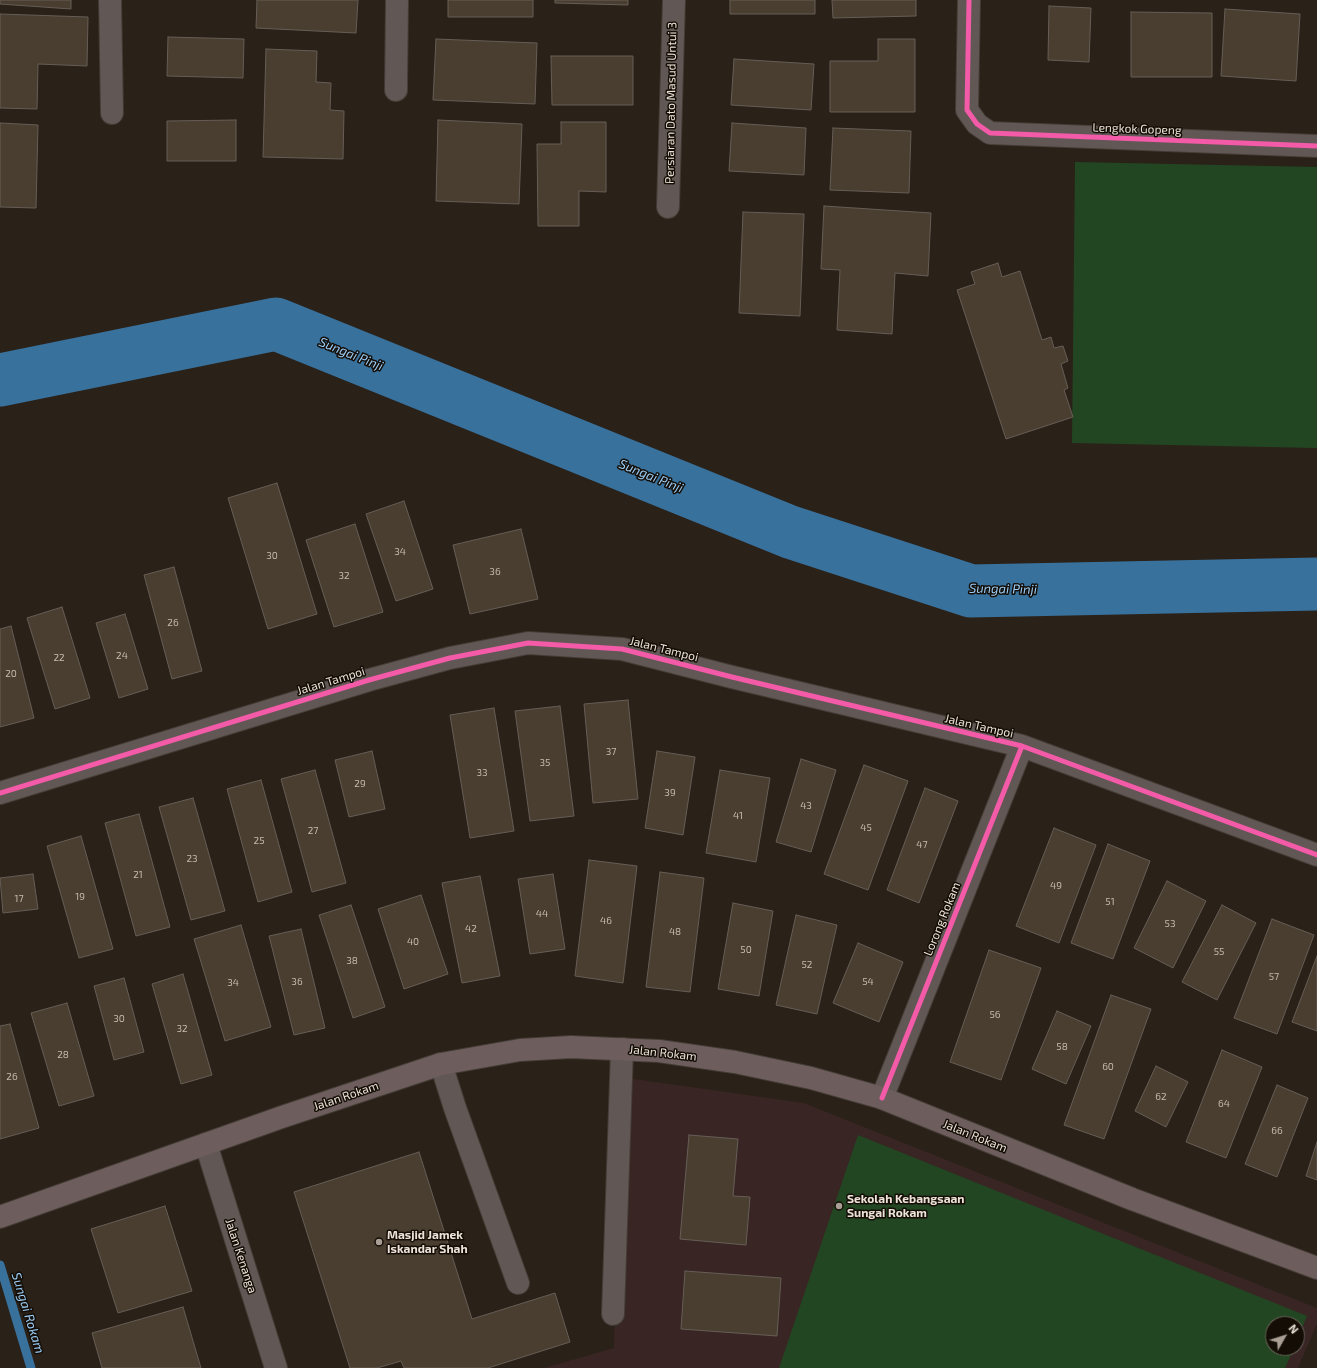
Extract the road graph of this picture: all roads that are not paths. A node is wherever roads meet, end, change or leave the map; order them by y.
1 (110, 0) edge
2 (397, 0) edge
3 (674, 0) edge
4 (969, 0) edge
5 (396, 90) dead end
6 (112, 113) dead end
7 (1317, 146) edge
8 (668, 207) dead end
9 (1022, 746) junction
10 (0, 794) edge
11 (1317, 855) edge
12 (622, 1049) junction
13 (441, 1064) junction
14 (882, 1098) junction
15 (206, 1144) junction
16 (0, 1216) edge
17 (1317, 1268) edge
18 (518, 1283) dead end
19 (613, 1314) dead end
20 (276, 1368) edge

1 - 6 street
2 - 5 street
3 - 8 street, Persiaran Dato Masud Untui 3
4 - 7 street, Lengkok Gopeng
9 - 10 street, Jalan Tampoi
9 - 11 street, Jalan Tampoi
9 - 14 street, Lorong Rokam
12 - 13 main road, Jalan Rokam
12 - 14 main road, Jalan Rokam
12 - 19 street
13 - 15 main road, Jalan Rokam
13 - 18 street
14 - 17 main road, Jalan Rokam
15 - 16 main road, Jalan Rokam
15 - 20 street, Jalan Kenanga

